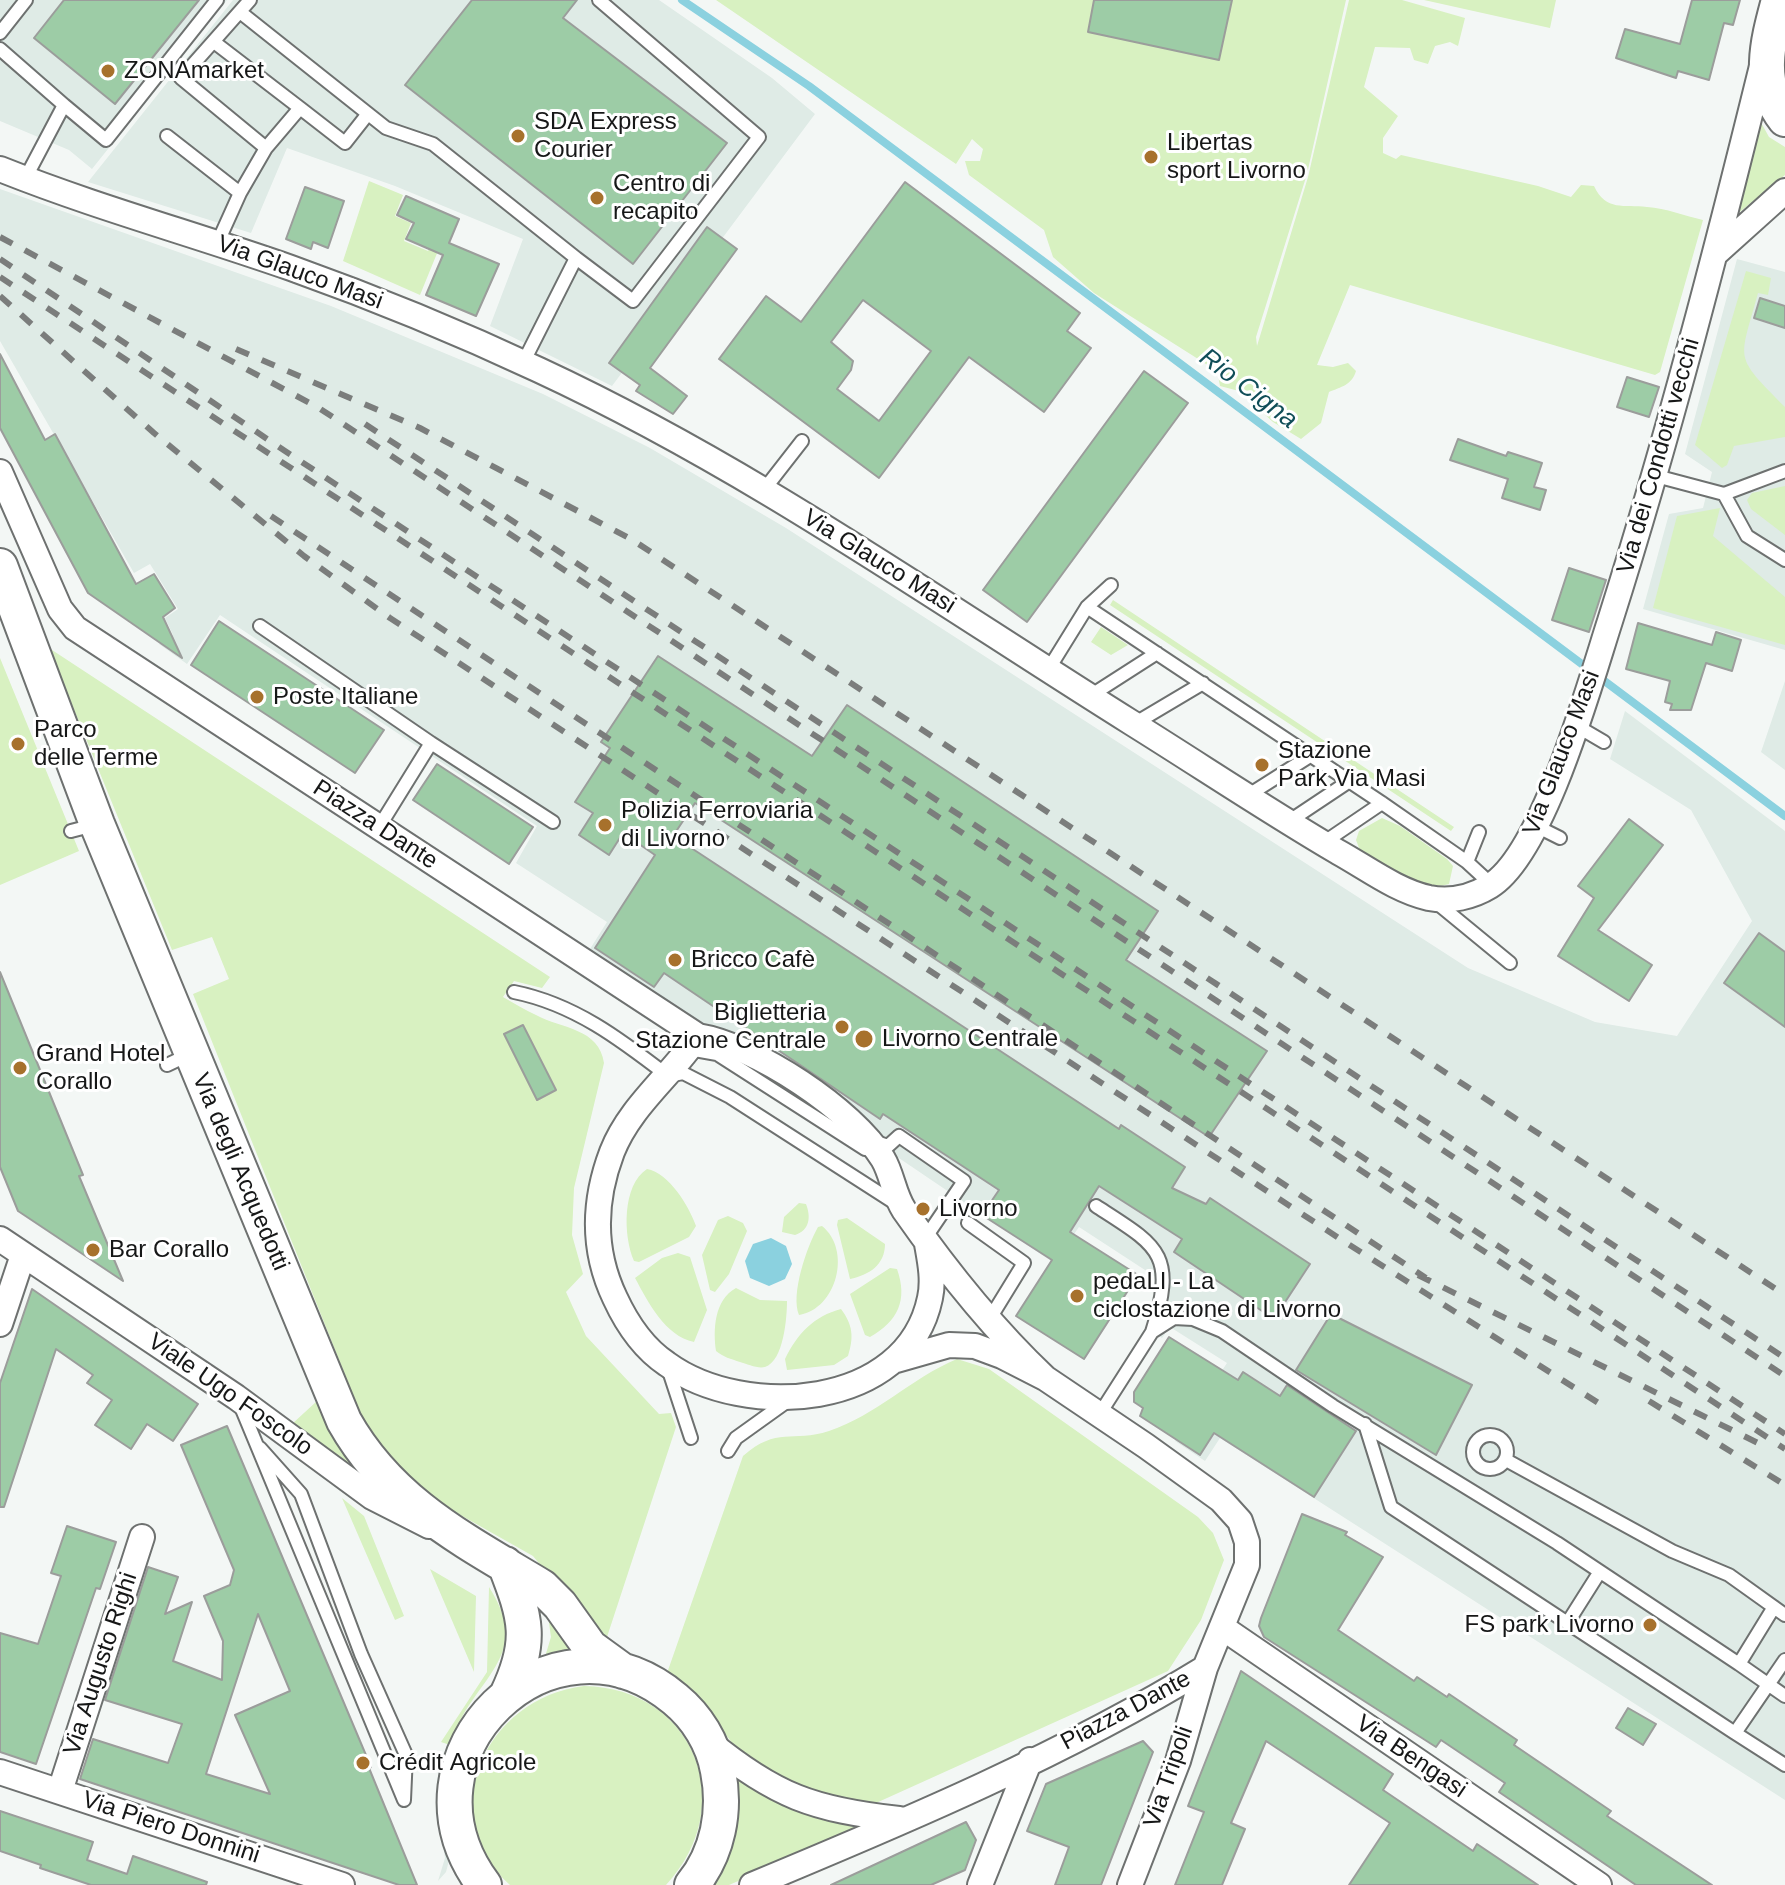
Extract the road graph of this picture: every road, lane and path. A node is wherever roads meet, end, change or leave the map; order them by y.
1 (26, 0) edge
2 (217, 0) edge
3 (250, 0) edge
4 (599, 0) edge
5 (1779, 0) edge
6 (240, 12) junction
7 (0, 33) edge
8 (214, 42) junction
9 (1767, 45) junction
10 (0, 49) edge
11 (64, 105) junction
12 (300, 108) junction
13 (367, 115) junction
14 (1785, 119) edge
15 (167, 136) dead end
16 (266, 148) junction
17 (0, 169) edge
18 (25, 179) junction
19 (1785, 191) edge
20 (240, 193) junction
21 (217, 244) junction
22 (1716, 253) junction
23 (576, 258) junction
24 (523, 363) junction
25 (802, 441) dead end
26 (1785, 471) edge
27 (0, 472) edge
28 (1656, 476) junction
29 (763, 491) junction
30 (1724, 494) junction
31 (1785, 560) edge
32 (0, 566) edge
33 (1111, 585) dead end
34 (1087, 607) junction
35 (260, 626) dead end
36 (1157, 653) junction
37 (1598, 657) joint
38 (1048, 670) junction
39 (1203, 683) junction
40 (1089, 697) junction
41 (1134, 724) junction
42 (1575, 725) junction
43 (1604, 742) dead end
44 (431, 743) junction
45 (1310, 756) junction
46 (1348, 782) junction
47 (1247, 796) junction
48 (1382, 803) junction
49 (553, 822) dead end
50 (1288, 822) junction
51 (1536, 826) junction
52 (379, 827) junction
53 (1479, 832) dead end
54 (1560, 838) dead end
55 (1323, 843) junction
56 (1467, 862) junction
57 (1492, 885) junction
58 (1431, 898) junction
59 (1510, 963) dead end
60 (514, 992) dead end
61 (676, 1021) junction
62 (683, 1056) junction
63 (870, 1140) junction
64 (885, 1161) junction
65 (1096, 1206) dead end
66 (902, 1207) junction
67 (968, 1223) dead end
68 (926, 1237) junction
69 (0, 1239) edge
70 (23, 1255) junction
71 (989, 1320) junction
72 (0, 1324) edge
73 (1152, 1332) junction
74 (893, 1361) junction
75 (667, 1365) junction
76 (1045, 1378) junction
77 (236, 1397) junction
78 (793, 1397) junction
79 (1099, 1415) junction
80 (1365, 1424) junction
81 (691, 1438) dead end
82 (260, 1448) junction
83 (728, 1451) dead end
84 (1506, 1460) dead end
85 (142, 1537) dead end
86 (465, 1541) junction
87 (505, 1564) junction
88 (1599, 1573) junction
89 (1780, 1611) edge
90 (1568, 1622) junction
91 (1223, 1628) junction
92 (1785, 1660) edge
93 (1739, 1664) junction
94 (1205, 1668) junction
95 (623, 1671) junction
96 (1768, 1684) junction
97 (507, 1695) junction
98 (1785, 1696) edge
99 (1735, 1733) junction
100 (708, 1741) junction
101 (1783, 1759) edge
102 (1030, 1760) junction
103 (0, 1772) edge
104 (60, 1791) junction
105 (902, 1820) junction
106 (478, 1882) edge
107 (342, 1885) edge
108 (692, 1885) edge
109 (752, 1885) edge
110 (980, 1885) edge
111 (1130, 1885) edge
112 (1599, 1885) edge

1 - 7 lane
2 - 11 lane
3 - 6 lane
4 - 23 lane
5 - 9 main road
6 - 8 lane
6 - 13 lane
8 - 12 lane
8 - 16 lane
9 - 14 main road
9 - 22 street, Via dei Condotti vecchi
10 - 11 lane
11 - 18 lane
12 - 13 lane
12 - 16 lane
13 - 23 lane
15 - 20 lane
16 - 20 lane
17 - 18 street, Via Glauco Masi
18 - 21 street, Via Glauco Masi
19 - 22 street
20 - 21 lane
21 - 24 street, Via Glauco Masi
22 - 28 street, Via dei Condotti vecchi
23 - 24 lane
24 - 29 street, Via Glauco Masi
25 - 29 lane
26 - 30 lane
27 - 52 street, Piazza Dante
28 - 30 lane
28 - 37 street, Via dei Condotti vecchi
29 - 38 street, Via Glauco Masi
30 - 31 lane
32 - 86 main road, Via degli Acquedotti
33 - 34 lane
34 - 36 lane
34 - 38 lane
35 - 44 lane
36 - 39 lane
36 - 40 lane
37 - 42 street, Via Glauco Masi
38 - 40 street, Via Glauco Masi
39 - 41 lane
39 - 45 lane
40 - 41 street, Via Glauco Masi
41 - 47 street, Via Glauco Masi
42 - 43 lane
42 - 51 street, Via Glauco Masi
44 - 49 lane
44 - 52 lane
45 - 46 lane
45 - 47 lane
46 - 48 lane
46 - 50 lane
47 - 50 street, Via Glauco Masi
48 - 55 lane
48 - 56 lane
50 - 55 street, Via Glauco Masi
51 - 54 lane
51 - 57 street, Via Glauco Masi
52 - 61 street, Piazza Dante
53 - 56 lane
55 - 58 street, Via Glauco Masi
56 - 57 lane
57 - 58 street, Via Glauco Masi
58 - 59 lane
60 - 62 lane
61 - 62 street
61 - 62 street, Piazza Dante
62 - 63 street, Piazza Dante
62 - 64 lane, Piazza Dante
62 - 66 lane, Piazza Dante
62 - 75 street, Piazza Dante
63 - 64 street, Piazza Dante
63 - 68 lane
64 - 66 street, Piazza Dante
65 - 73 lane
66 - 68 street, Piazza Dante
67 - 71 lane
68 - 71 street, Piazza Dante
68 - 74 street, Piazza Dante
69 - 70 street, Viale Ugo Foscolo
70 - 72 street
70 - 77 street, Viale Ugo Foscolo
71 - 76 street, Piazza Dante
73 - 79 lane
73 - 80 lane
74 - 76 street, Piazza Dante
74 - 78 street, Piazza Dante
75 - 78 street, Piazza Dante
75 - 81 lane, Piazza Dante
76 - 79 street, Piazza Dante
77 - 82 lane
77 - 86 street, Viale Ugo Foscolo
78 - 83 lane, Piazza Dante
79 - 91 street, Piazza Dante
80 - 88 lane
80 - 90 lane
82 - 82 lane
84 - 89 lane
85 - 104 street, Via Augusto Righi
86 - 87 main road, Via degli Acquedotti
87 - 95 main road, Via degli Acquedotti
87 - 97 main road
88 - 90 lane
88 - 93 lane
89 - 93 lane
90 - 99 lane
91 - 94 street, Piazza Dante
91 - 112 street, Via Bengasi
92 - 96 lane
93 - 96 lane
94 - 102 street, Piazza Dante
94 - 111 street, Via Tripoli
95 - 97 main road
95 - 100 main road
96 - 98 lane
96 - 99 lane
97 - 106 main road
99 - 101 lane
100 - 105 street
100 - 108 main road
102 - 105 street, Piazza Dante
102 - 110 street
103 - 104 street, Via Piero Donnini
104 - 107 street, Via Piero Donnini
105 - 109 street, Piazza Dante

